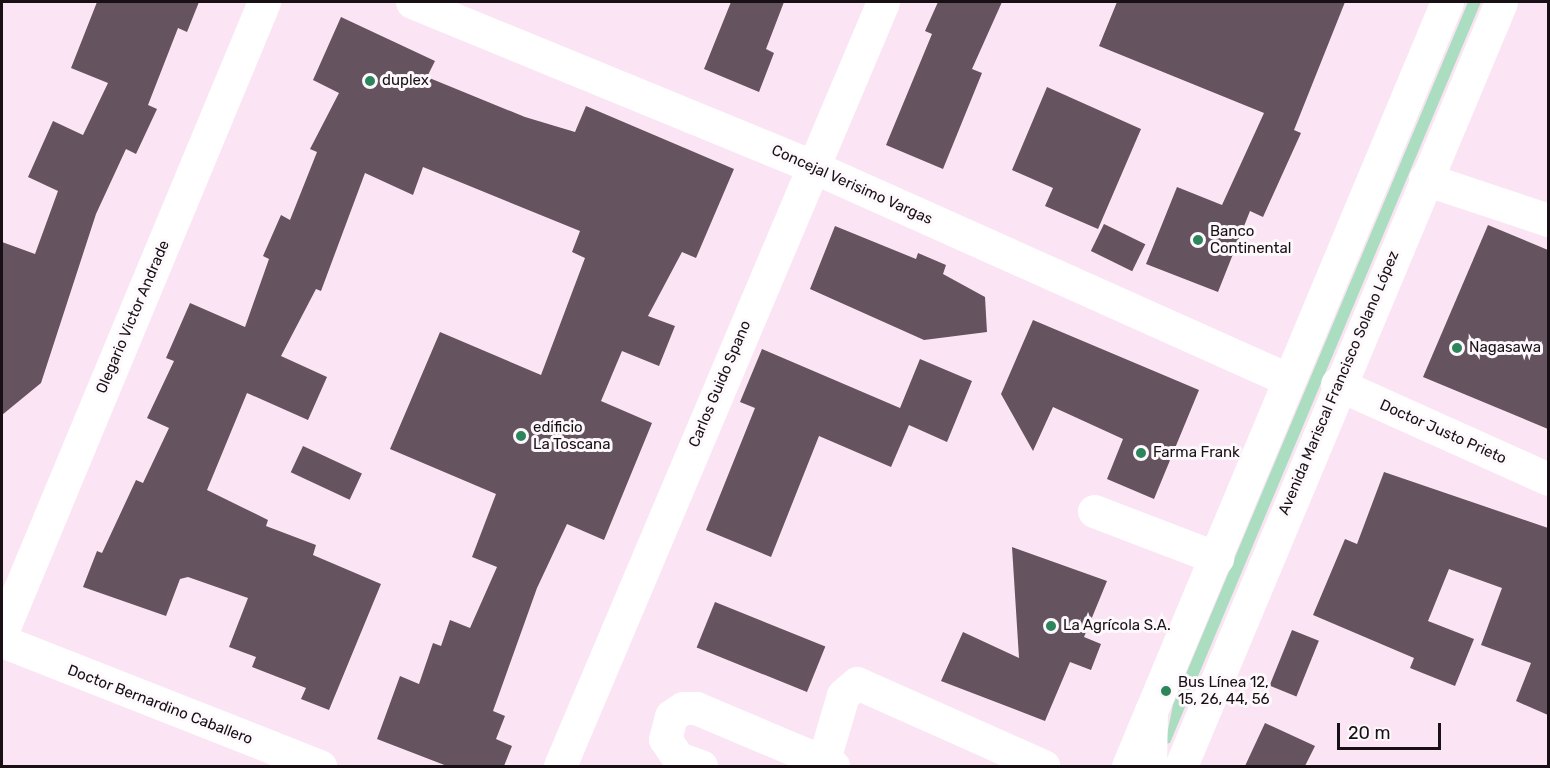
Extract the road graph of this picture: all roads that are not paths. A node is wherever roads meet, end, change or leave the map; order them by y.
1 (264, 2) edge
2 (412, 2) edge
3 (883, 2) edge
4 (1447, 2) edge
5 (1501, 2) edge
6 (812, 166) junction
7 (1425, 179) junction
8 (1548, 220) edge
9 (1287, 379) junction
10 (1337, 384) junction
11 (1548, 479) edge
12 (1094, 511) dead end
13 (1217, 558) junction
14 (2, 632) edge
15 (2, 640) edge
16 (1151, 709) junction
17 (826, 765) edge
18 (320, 766) edge
19 (560, 766) edge
20 (701, 766) edge
21 (1043, 766) edge
22 (1128, 766) edge
23 (1150, 766) edge
24 (1181, 766) edge

1 - 14 main road, Olegario Victor Andrade
2 - 6 main road, Concejal Verisimo Vargas
3 - 6 main road, Carlos Guido Spano
4 - 9 main road
5 - 7 main road, Avenida Mariscal Francisco Solano López
6 - 9 main road, Concejal Verisimo Vargas
6 - 19 main road, Carlos Guido Spano
7 - 8 main road
7 - 10 main road, Avenida Mariscal Francisco Solano López
9 - 13 main road
10 - 11 main road, Doctor Justo Prieto
10 - 24 main road, Avenida Mariscal Francisco Solano López
12 - 13 main road
13 - 16 main road
15 - 18 main road, Doctor Bernardino Caballero
16 - 22 main road
16 - 23 main road
17 - 20 main road
17 - 21 main road

